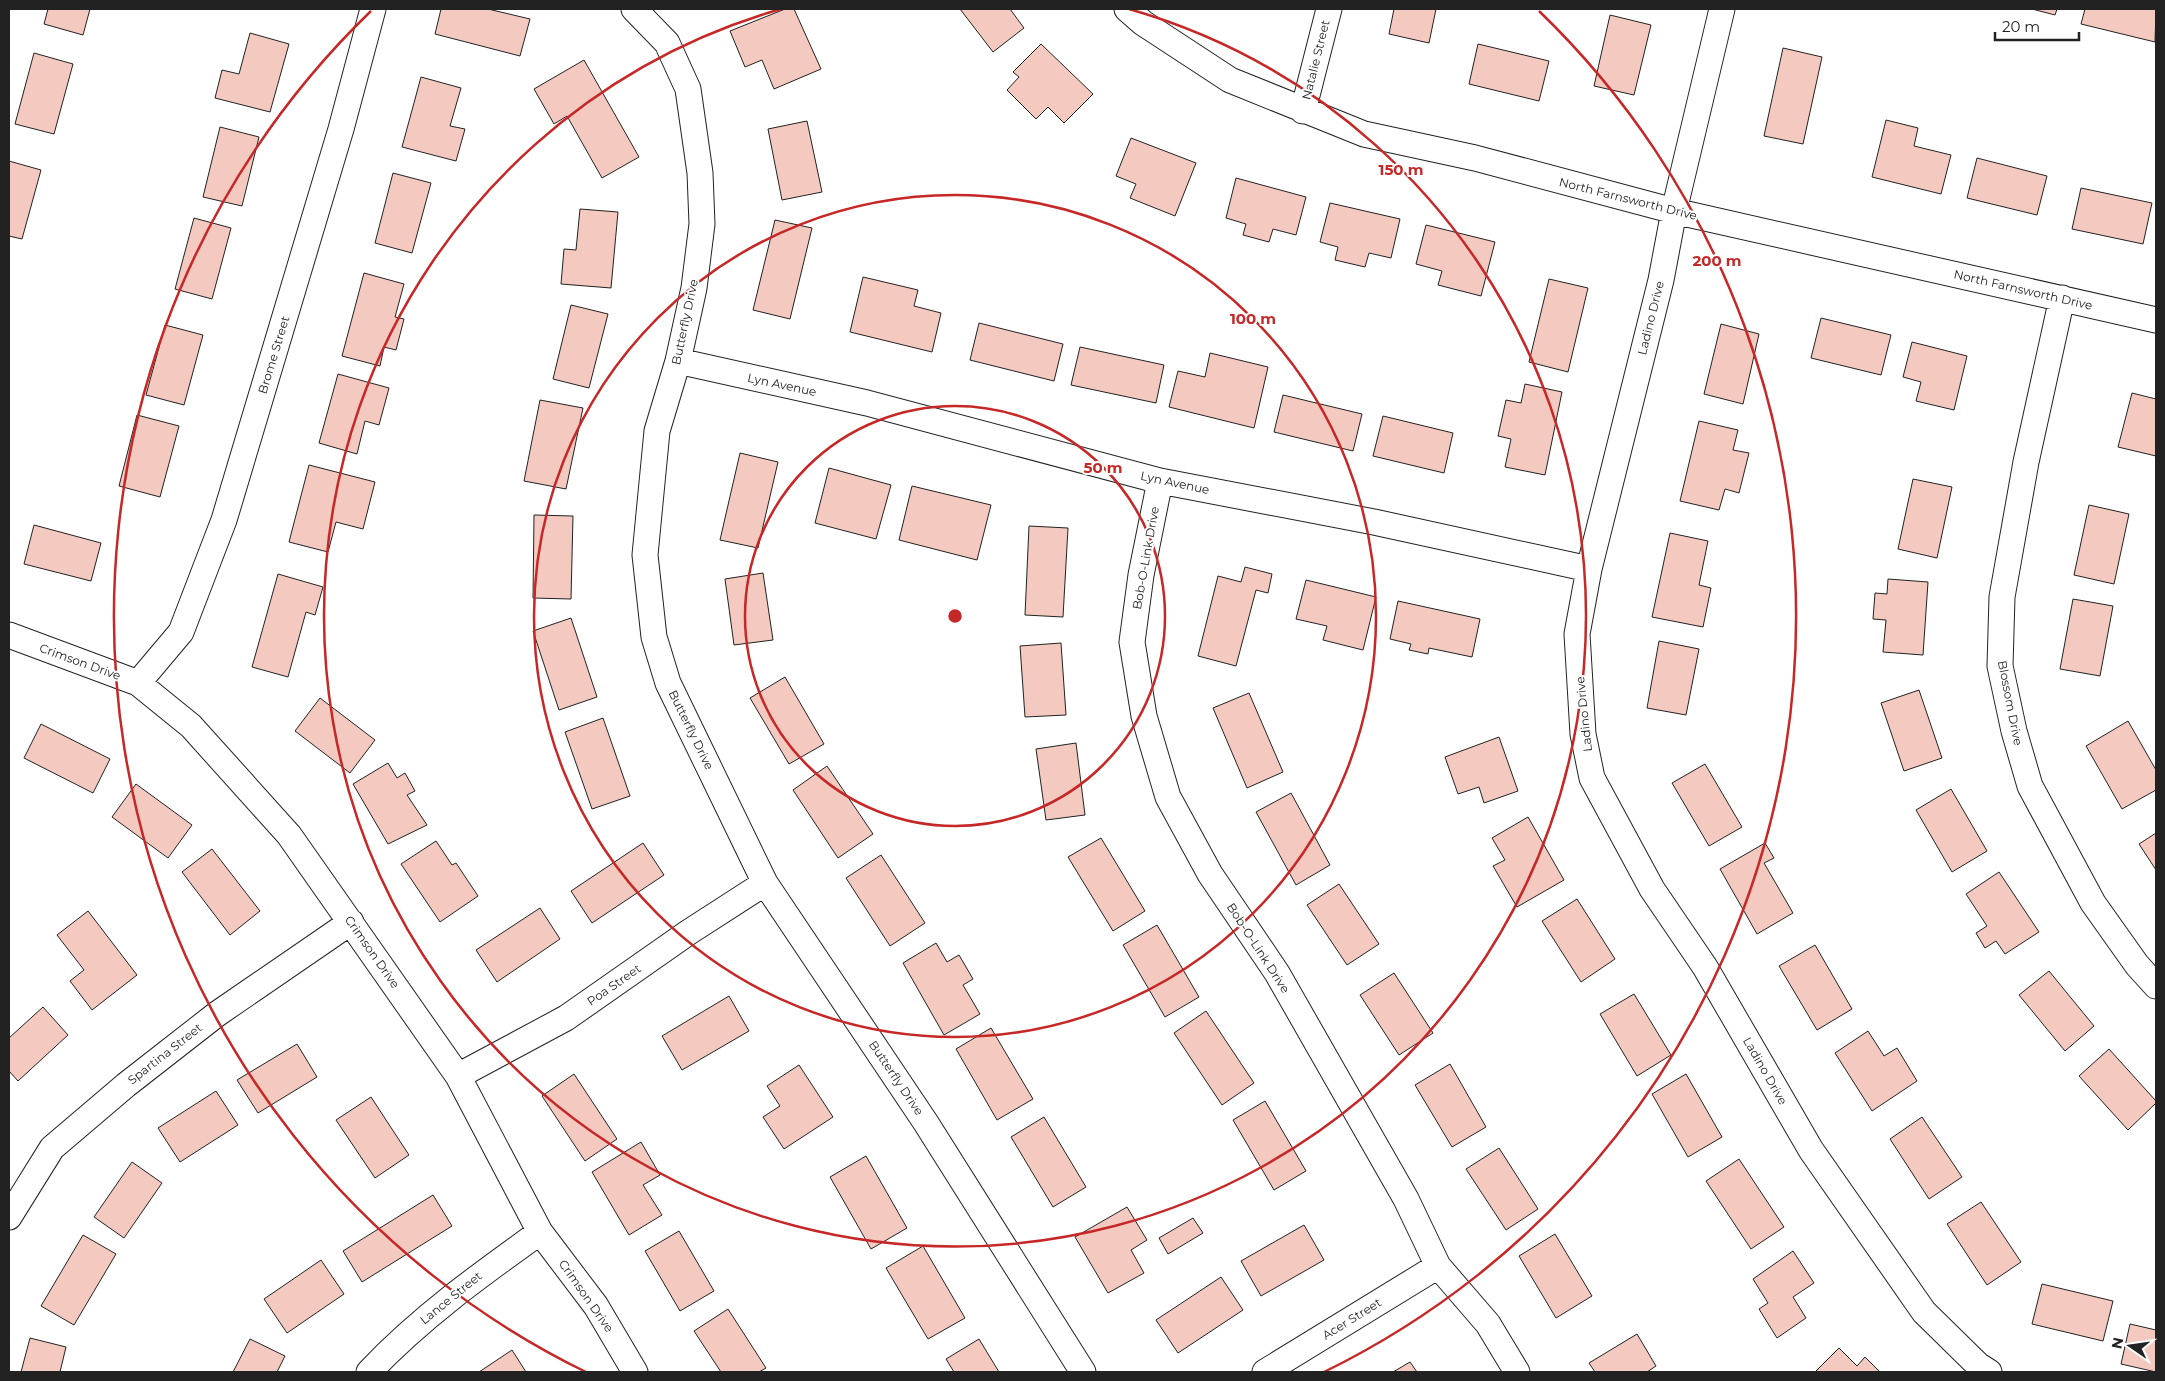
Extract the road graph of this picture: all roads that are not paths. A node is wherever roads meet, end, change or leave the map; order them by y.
1 (373, 9) edge
2 (634, 9) edge
3 (1127, 9) edge
4 (1329, 9) edge
5 (1722, 9) edge
6 (1303, 111) junction
7 (1674, 211) junction
8 (2062, 298) junction
9 (2156, 320) edge
10 (678, 361) junction
11 (1160, 481) junction
12 (1589, 569) junction
13 (9, 635) edge
14 (138, 683) junction
15 (765, 883) junction
16 (351, 922) junction
17 (2156, 986) edge
18 (458, 1076) junction
19 (9, 1217) edge
20 (540, 1232) junction
21 (1438, 1266) junction
22 (369, 1372) edge
23 (636, 1372) edge
24 (1083, 1372) edge
25 (1265, 1372) edge
26 (1517, 1372) edge
27 (1989, 1372) edge

1 - 14 street, Brome Street
2 - 10 street, Butterfly Drive
3 - 6 street, North Farnsworth Drive
4 - 6 street, Natalie Street
5 - 7 street, Ladino Drive
6 - 7 street, North Farnsworth Drive
7 - 8 street, North Farnsworth Drive
7 - 12 street, Ladino Drive
8 - 9 street, North Farnsworth Drive
8 - 17 street, Blossom Drive
10 - 11 street, Lyn Avenue
10 - 15 street, Butterfly Drive
11 - 12 street, Lyn Avenue
11 - 21 street, Bob-O-Link Drive
12 - 27 street, Ladino Drive
13 - 14 street, Crimson Drive
14 - 16 street, Crimson Drive
15 - 18 street, Poa Street
15 - 24 street, Butterfly Drive
16 - 18 street, Crimson Drive
16 - 19 street, Spartina Street
18 - 20 street, Crimson Drive
20 - 22 street, Lance Street
20 - 23 street, Crimson Drive
21 - 25 street, Acer Street
21 - 26 street, Bob-O-Link Drive

